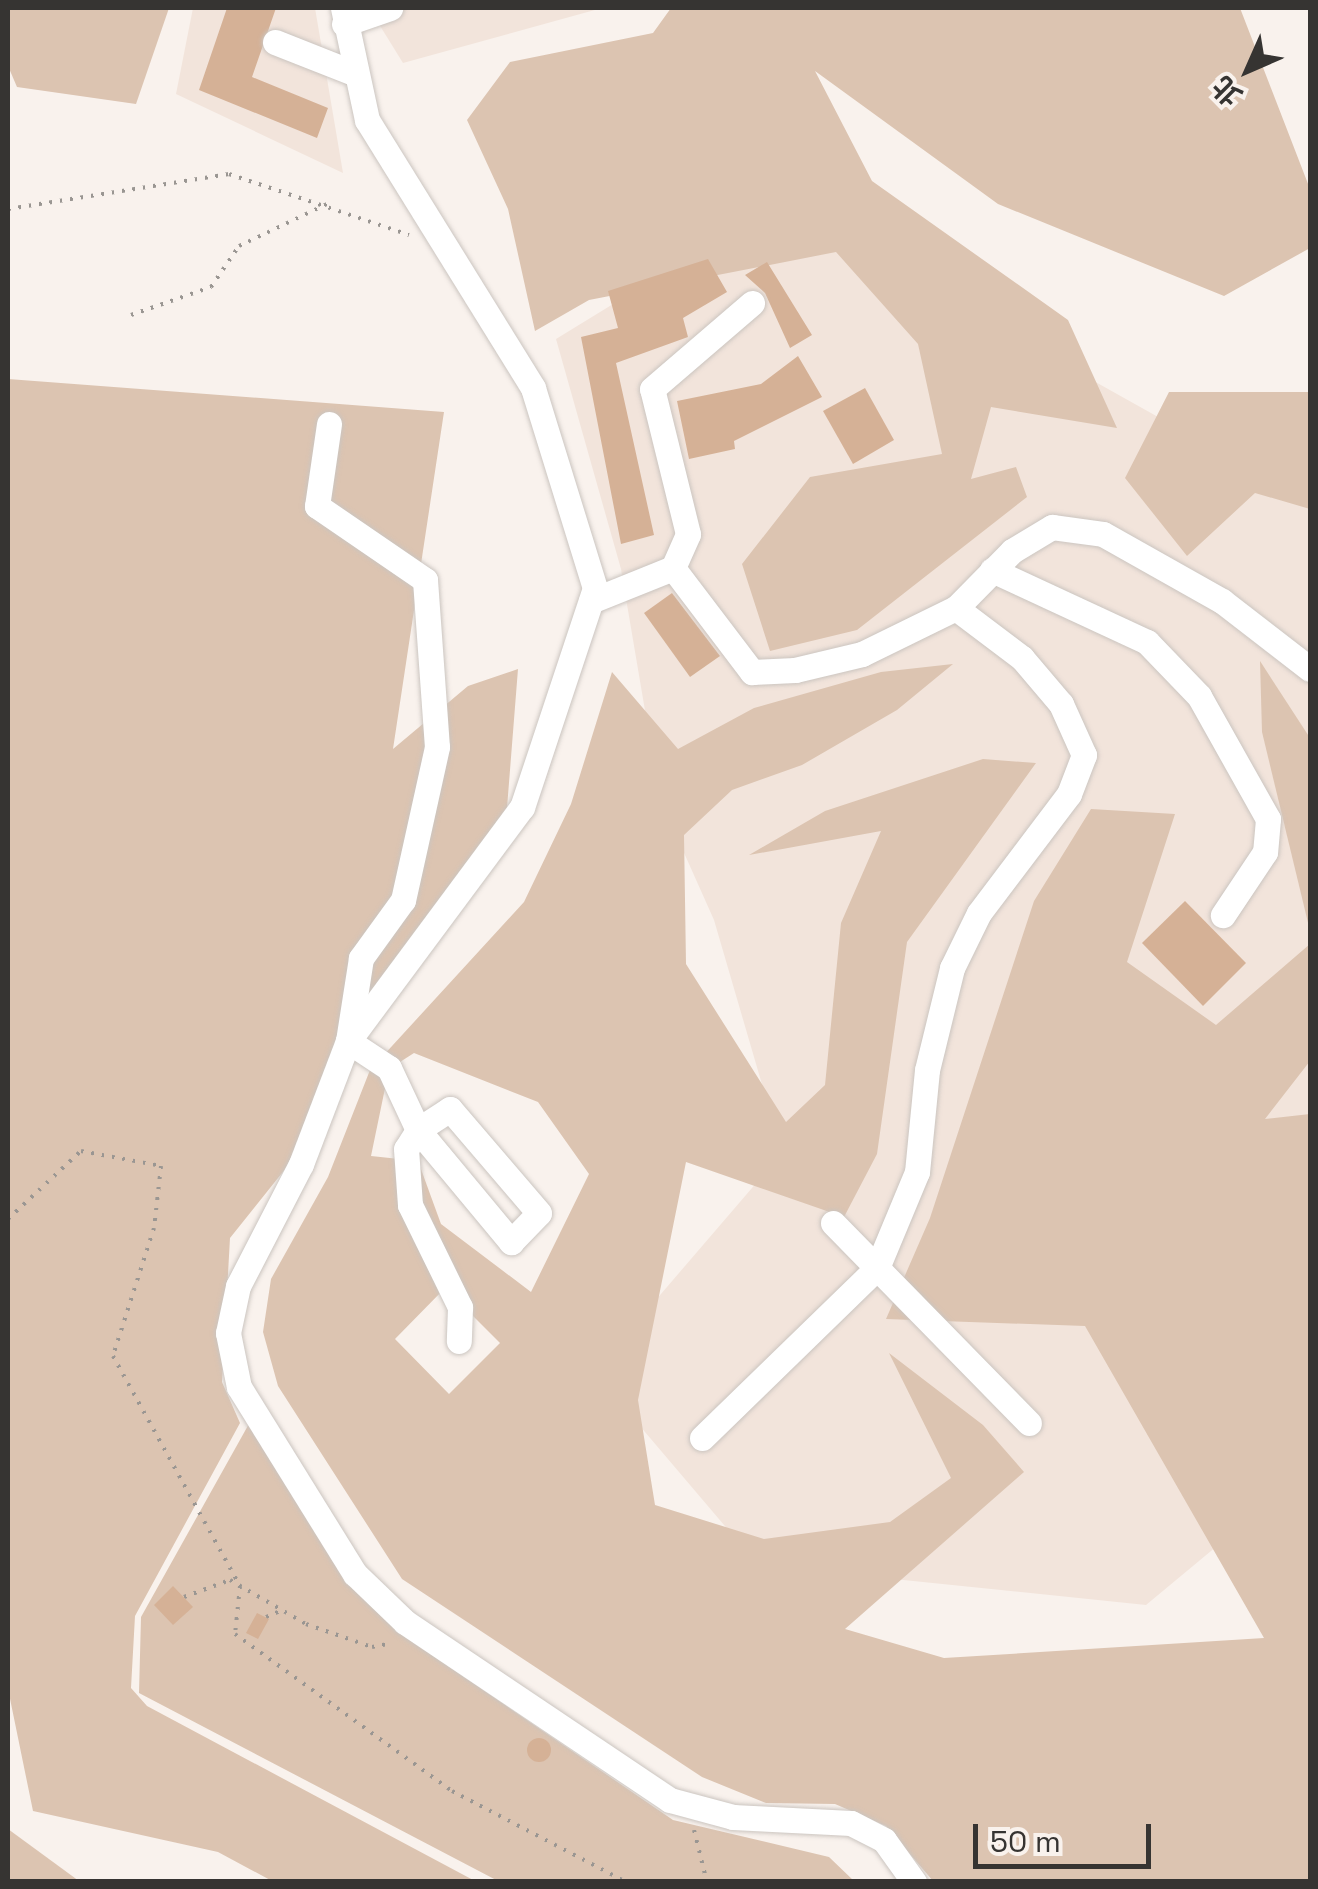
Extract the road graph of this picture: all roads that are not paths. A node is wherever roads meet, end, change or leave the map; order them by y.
1 (390, 8) edge
2 (344, 16) edge
3 (275, 42) dead end
4 (352, 72) junction
5 (752, 303) dead end
6 (329, 424) dead end
7 (673, 568) junction
8 (992, 570) junction
9 (591, 601) junction
10 (956, 608) junction
11 (1310, 670) edge
12 (1222, 914) dead end
13 (354, 1033) junction
14 (418, 1130) junction
15 (834, 1224) dead end
16 (877, 1268) junction
17 (459, 1341) dead end
18 (1029, 1423) dead end
19 (702, 1438) dead end
20 (914, 1882) edge

1 - 2 street
2 - 4 street
3 - 4 street
4 - 9 street
5 - 7 street
6 - 13 street
7 - 9 street
7 - 10 street
8 - 10 street
8 - 11 street
8 - 12 street
9 - 13 street
10 - 16 street
13 - 14 street
13 - 20 street
14 - 14 street
14 - 17 street
15 - 16 street
16 - 18 street
16 - 19 street

